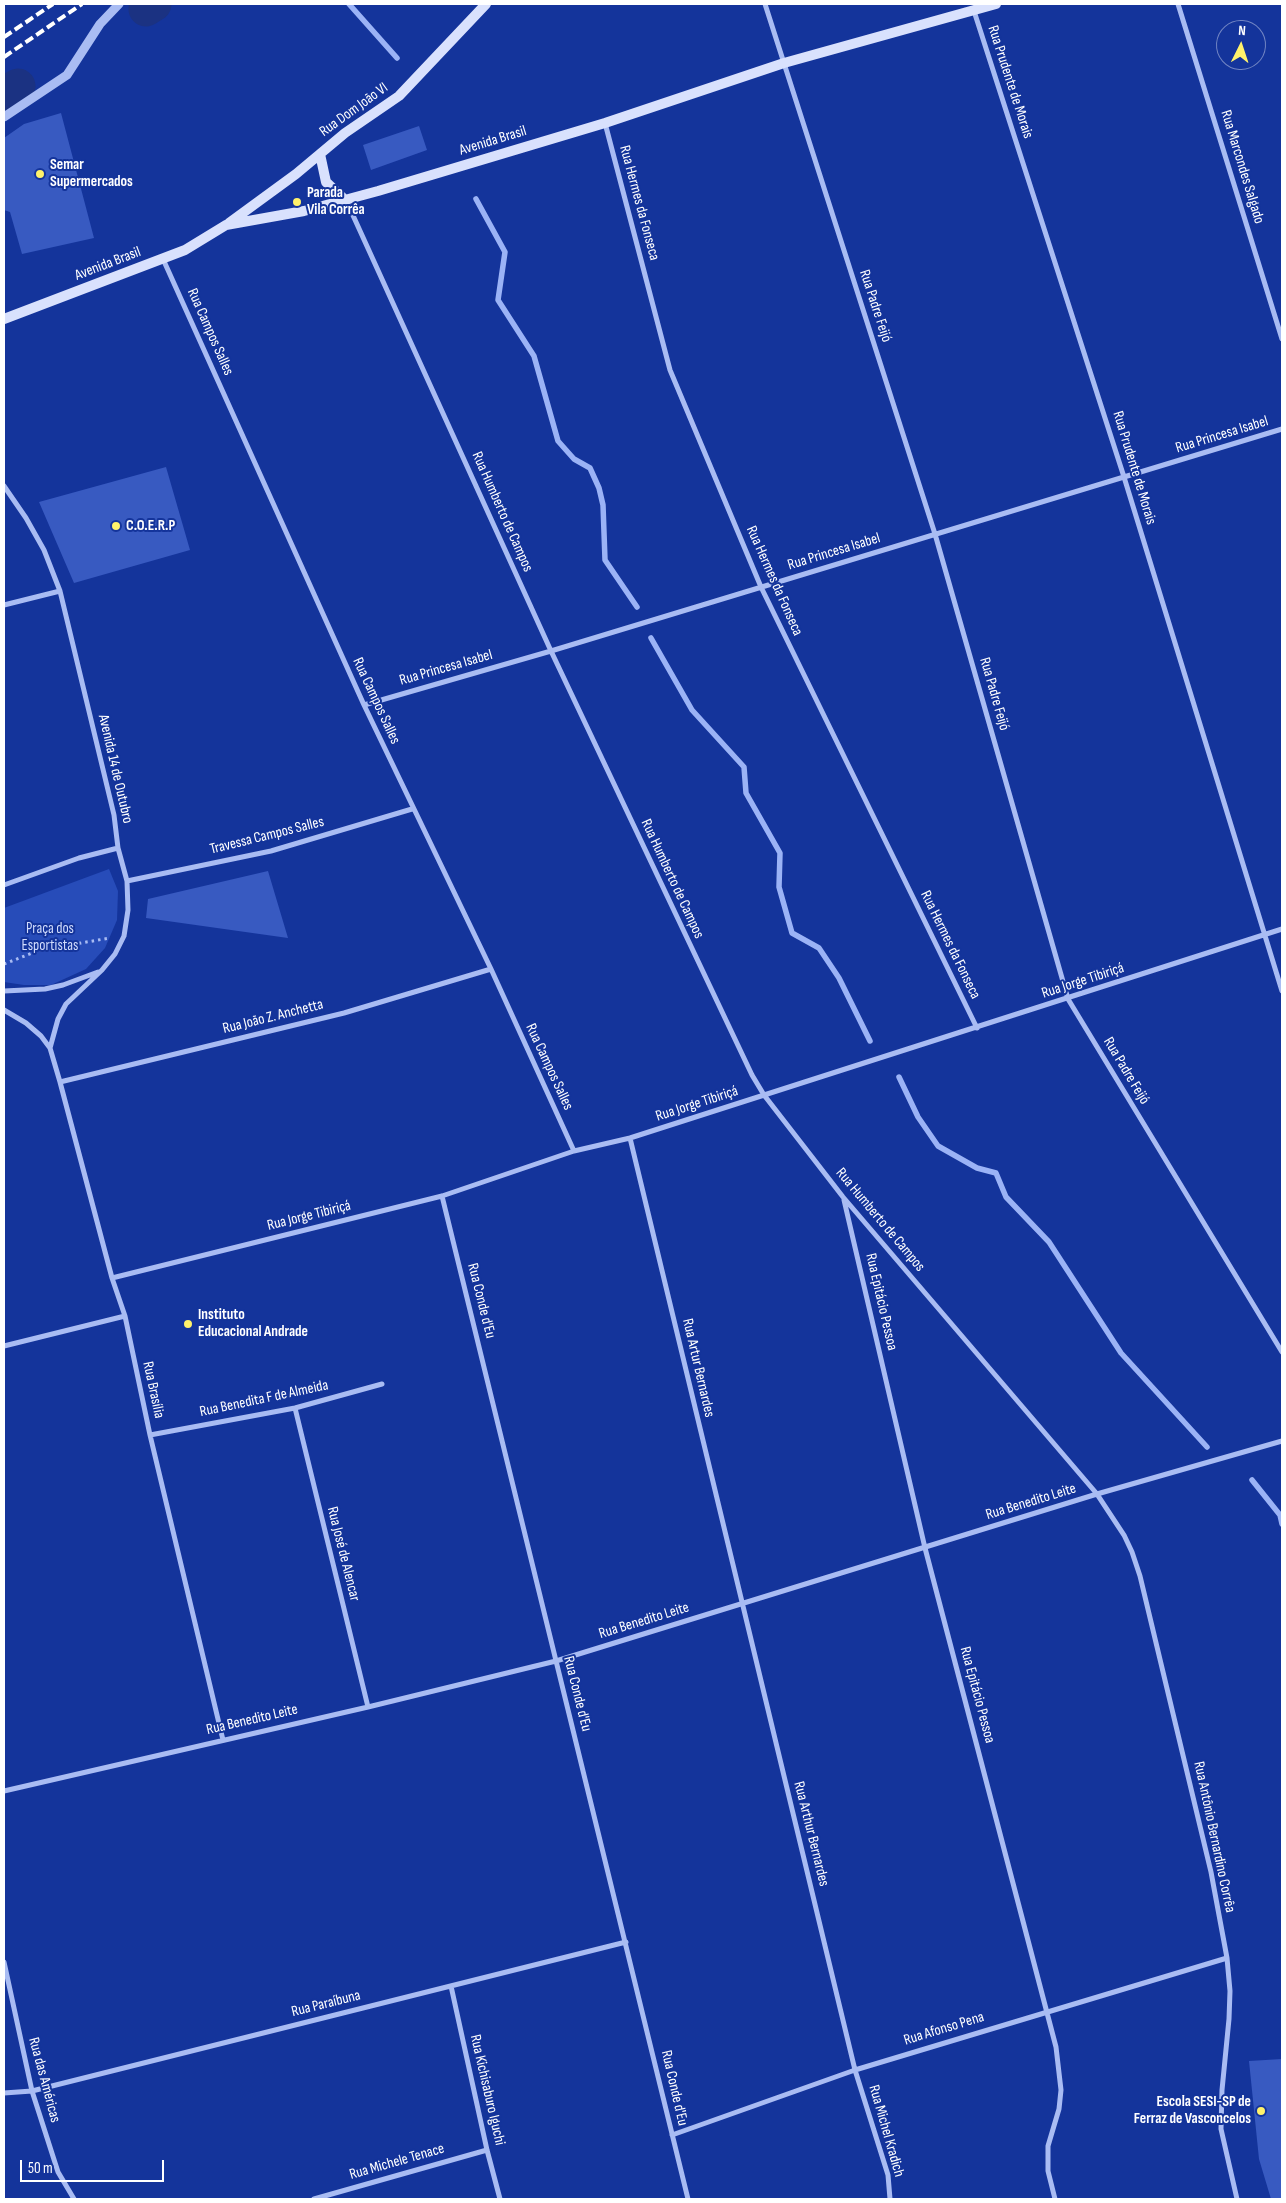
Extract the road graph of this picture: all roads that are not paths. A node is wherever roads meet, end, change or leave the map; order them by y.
1 (119, 4) edge
2 (486, 4) edge
3 (765, 4) edge
4 (996, 4) edge
5 (1178, 4) edge
6 (974, 10) junction
7 (784, 63) junction
8 (4, 117) edge
9 (605, 123) junction
10 (320, 154) junction
11 (345, 200) junction
12 (226, 225) junction
13 (163, 259) junction
14 (4, 319) edge
15 (1282, 339) edge
16 (1282, 429) edge
17 (1124, 478) junction
18 (4, 486) edge
19 (935, 534) junction
20 (761, 587) junction
21 (60, 591) junction
22 (4, 605) edge
23 (551, 651) junction
24 (364, 705) junction
25 (412, 809) junction
26 (118, 848) junction
27 (127, 881) junction
28 (4, 886) edge
29 (1282, 929) edge
30 (1265, 935) junction
31 (491, 969) junction
32 (102, 970) junction
33 (4, 990) edge
34 (1282, 991) edge
35 (1068, 999) junction
36 (4, 1010) edge
37 (977, 1028) junction
38 (50, 1048) junction
39 (60, 1082) junction
40 (764, 1095) junction
41 (630, 1138) junction
42 (574, 1151) junction
43 (442, 1196) junction
44 (843, 1197) junction
45 (112, 1278) junction
46 (125, 1316) junction
47 (4, 1346) edge
48 (1282, 1352) edge
49 (382, 1384) dead end
50 (295, 1408) junction
51 (150, 1435) junction
52 (1282, 1440) edge
53 (1097, 1494) junction
54 (925, 1548) junction
55 (742, 1604) junction
56 (556, 1661) junction
57 (368, 1707) junction
58 (223, 1740) junction
59 (4, 1791) edge
60 (626, 1942) junction
61 (1227, 1958) junction
62 (4, 1962) edge
63 (450, 1986) junction
64 (1046, 2011) junction
65 (855, 2070) junction
66 (32, 2091) junction
67 (4, 2093) edge
68 (672, 2134) junction
69 (487, 2150) junction
70 (74, 2199) edge
71 (314, 2199) edge
72 (500, 2199) edge
73 (688, 2199) edge
74 (890, 2199) edge
75 (1055, 2199) edge
76 (1237, 2199) edge

1 - 8 street
2 - 10 main road, Rua Dom João VI
3 - 7 street, Rua Padre Feijó
4 - 6 main road, Avenida Brasil
5 - 15 street, Rua Marcondes Salgado
6 - 7 main road, Avenida Brasil
6 - 17 street, Rua Prudente de Morais
7 - 9 main road, Avenida Brasil
7 - 19 street, Rua Padre Feijó
9 - 11 main road, Avenida Brasil
9 - 20 street, Rua Hermes da Fonseca
10 - 11 main road
10 - 12 main road, Rua Dom João VI
11 - 12 main road, Avenida Brasil
11 - 23 street, Rua Humberto de Campos
12 - 13 main road, Avenida Brasil
13 - 14 main road, Avenida Brasil
13 - 24 street, Rua Campos Salles
16 - 17 street, Rua Princesa Isabel
17 - 19 street, Rua Princesa Isabel
17 - 30 street, Rua Prudente de Morais
18 - 21 street, Avenida 14 de Outubro
19 - 20 street, Rua Princesa Isabel
19 - 35 street, Rua Padre Feijó
20 - 23 street, Rua Princesa Isabel
20 - 37 street, Rua Hermes da Fonseca
21 - 22 street
21 - 26 street, Avenida 14 de Outubro
23 - 24 street, Rua Princesa Isabel
23 - 40 street, Rua Humberto de Campos
24 - 25 street, Rua Campos Salles
25 - 27 street, Travessa Campos Salles
25 - 31 street, Rua Campos Salles
26 - 27 street, Avenida 14 de Outubro
26 - 28 street
27 - 32 street, Avenida 14 de Outubro
29 - 30 street, Rua Jorge Tibiriçá
30 - 34 street, Rua Prudente de Morais
30 - 35 street, Rua Jorge Tibiriçá
31 - 39 street, Rua João Z. Anchetta
31 - 42 street, Rua Campos Salles
32 - 33 street
32 - 38 street, Avenida 14 de Outubro
35 - 37 street, Rua Jorge Tibiriçá
35 - 48 street, Rua Padre Feijó
36 - 38 street
37 - 40 street, Rua Jorge Tibiriçá
38 - 39 street, Rua Brasília
39 - 45 street, Rua Brasília
40 - 41 street, Rua Jorge Tibiriçá
40 - 44 street, Rua Humberto de Campos
41 - 42 street, Rua Jorge Tibiriçá
41 - 55 street, Rua Artur Bernardes
42 - 43 street, Rua Jorge Tibiriçá
43 - 45 street, Rua Jorge Tibiriçá
43 - 56 street, Rua Conde d'Eu
44 - 53 street, Rua Humberto de Campos
44 - 54 street, Rua Epitácio Pessoa
45 - 46 street, Rua Brasília
46 - 47 street
46 - 51 street, Rua Brasília
49 - 50 street, Rua Benedita F de Almeida
50 - 51 street, Rua Benedita F de Almeida
50 - 57 street, Rua José de Alencar
51 - 58 street, Rua Brasília
52 - 53 street, Rua Benedito Leite
53 - 54 street, Rua Benedito Leite
53 - 61 street, Rua Antônio Bernardino Corrêa
54 - 55 street, Rua Benedito Leite
54 - 64 street, Rua Epitácio Pessoa
55 - 56 street, Rua Benedito Leite
55 - 65 street, Rua Arthur Bernardes
56 - 57 street, Rua Benedito Leite
56 - 60 street, Rua Conde d'Eu
57 - 58 street, Rua Benedito Leite
58 - 59 street, Rua Benedito Leite
60 - 63 street, Rua Paraíbuna
60 - 68 street, Rua Conde d'Eu
61 - 64 street, Rua Afonso Pena
61 - 76 street, Rua Antônio Bernardino Corrêa
62 - 66 street, Rua das Américas
63 - 66 street, Rua Paraíbuna
63 - 69 street, Rua Kichisaburo Iguchi
64 - 65 street, Rua Afonso Pena
64 - 75 street, Rua Epitácio Pessoa
65 - 68 street, Rua Afonso Pena
65 - 74 street, Rua Michel Kradich
66 - 67 street, Rua Paraíbuna
66 - 70 street, Rua das Américas
68 - 73 street, Rua Conde d'Eu
69 - 71 street, Rua Michele Tenace
69 - 72 street, Rua Kichisaburo Iguchi

